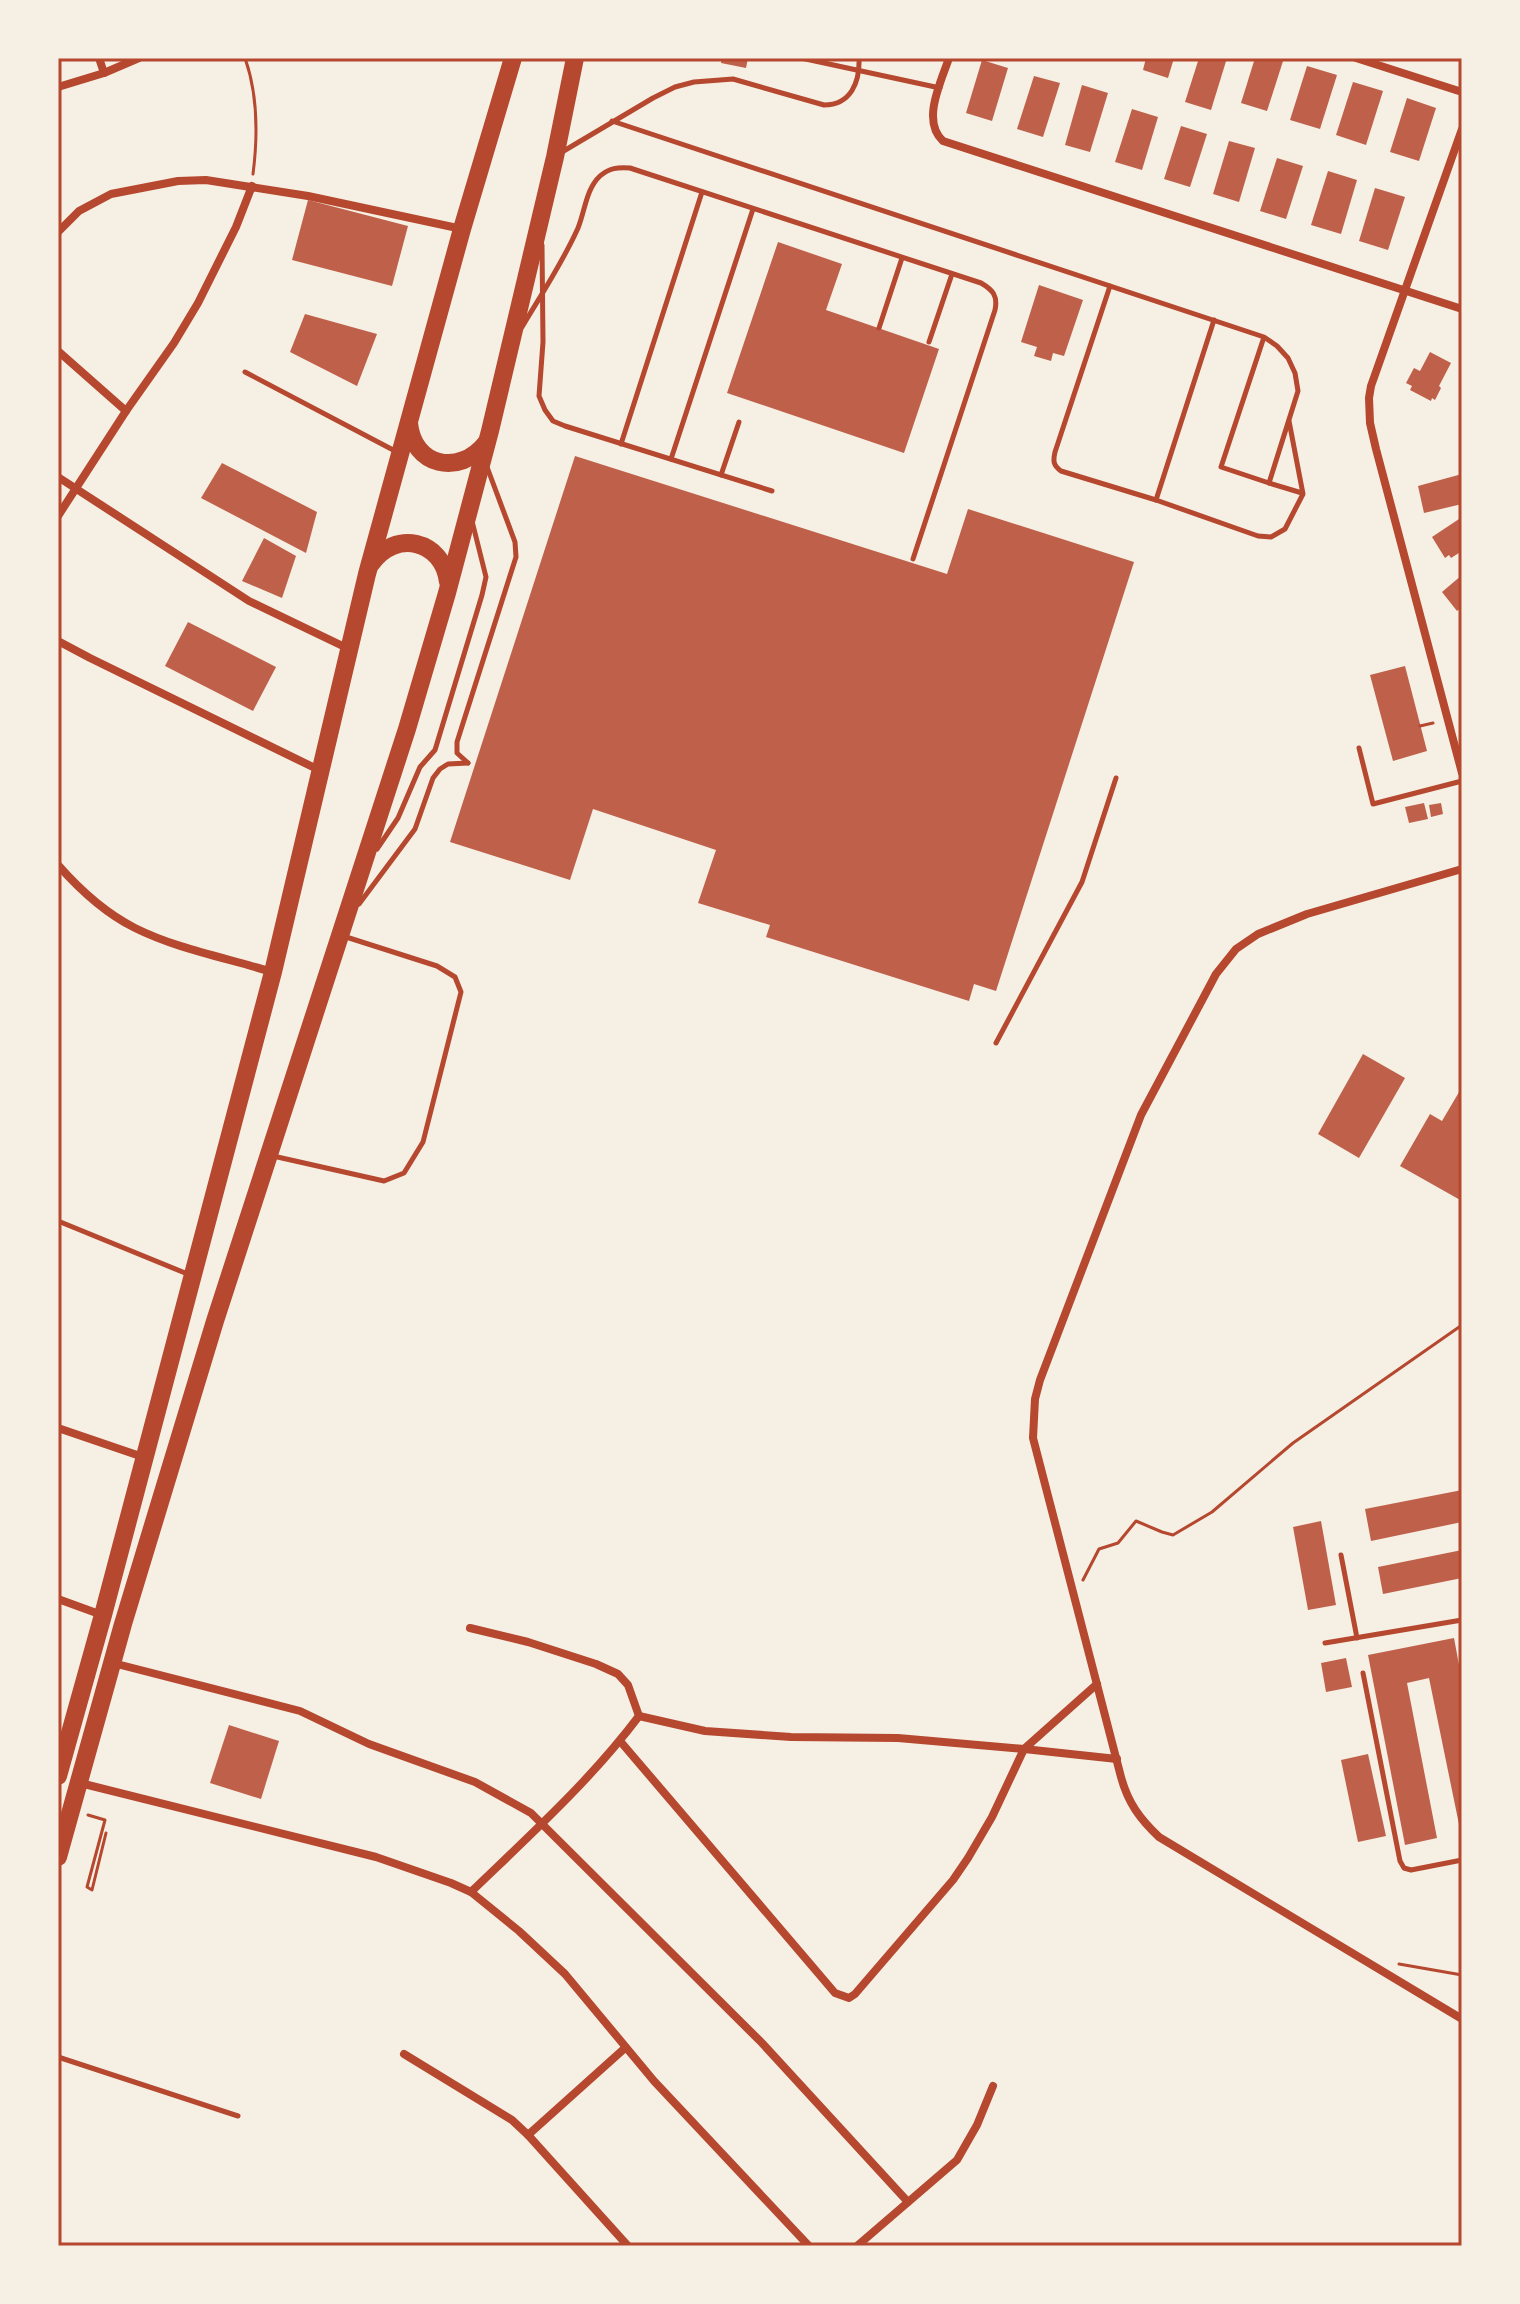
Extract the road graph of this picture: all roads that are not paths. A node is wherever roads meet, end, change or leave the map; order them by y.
1 (99, 58) edge
2 (139, 58) edge
3 (513, 58) edge
4 (575, 58) edge
5 (801, 58) edge
6 (859, 58) edge
7 (949, 58) edge
8 (1356, 58) edge
9 (858, 70) junction
10 (104, 73) junction
11 (58, 87) edge
12 (940, 88) junction
13 (1462, 92) edge
14 (612, 121) junction
15 (1462, 129) edge
16 (555, 157) junction
17 (252, 186) junction
18 (702, 192) junction
19 (753, 209) junction
20 (541, 212) junction
21 (462, 229) junction
22 (58, 232) edge
23 (902, 258) junction
24 (952, 274) junction
25 (1110, 286) junction
26 (1406, 290) junction
27 (542, 292) junction
28 (1462, 309) edge
29 (1214, 320) junction
30 (879, 328) dead end
31 (1264, 337) junction
32 (929, 342) dead end
33 (510, 349) junction
34 (58, 351) edge
35 (245, 372) dead end
36 (126, 411) junction
37 (411, 412) junction
38 (1289, 420) junction
39 (739, 422) dead end
40 (490, 431) junction
41 (621, 444) junction
42 (400, 454) junction
43 (483, 456) junction
44 (671, 459) junction
45 (721, 475) junction
46 (58, 477) edge
47 (1269, 483) junction
48 (75, 488) junction
49 (772, 491) dead end
50 (1303, 494) junction
51 (1156, 500) junction
52 (469, 508) junction
53 (58, 516) edge
54 (913, 559) dead end
55 (367, 574) junction
56 (447, 593) junction
57 (58, 641) edge
58 (350, 649) junction
59 (1359, 748) dead end
60 (320, 771) junction
61 (1462, 773) edge
62 (1116, 778) dead end
63 (1462, 781) edge
64 (58, 865) edge
65 (1462, 869) edge
66 (358, 877) junction
67 (340, 931) junction
68 (273, 972) junction
69 (996, 1043) dead end
70 (269, 1155) junction
71 (58, 1221) edge
72 (193, 1276) junction
73 (58, 1428) edge
74 (143, 1457) junction
75 (1341, 1555) dead end
76 (58, 1599) edge
77 (103, 1615) junction
78 (1462, 1620) edge
79 (470, 1628) dead end
80 (1357, 1638) junction
81 (1325, 1643) dead end
82 (113, 1663) junction
83 (1363, 1673) dead end
84 (1097, 1684) junction
85 (639, 1716) junction
86 (620, 1741) junction
87 (1024, 1749) junction
88 (1117, 1759) junction
89 (59, 1772) edge
90 (79, 1783) junction
91 (542, 1823) junction
92 (58, 1857) edge
93 (1462, 1860) edge
94 (471, 1892) junction
95 (1462, 2019) edge
96 (625, 2048) junction
97 (404, 2054) dead end
98 (58, 2057) edge
99 (993, 2086) dead end
100 (238, 2116) dead end
101 (528, 2135) junction
102 (908, 2202) junction
103 (628, 2246) edge
104 (809, 2246) edge
105 (857, 2246) edge

1 - 10 street
2 - 10 street
3 - 21 highway
4 - 16 highway
5 - 9 lane
6 - 9 lane
7 - 12 street
8 - 13 street
9 - 12 lane
9 - 14 lane
10 - 11 street
12 - 26 street
14 - 16 lane
14 - 25 lane
15 - 26 street
16 - 20 highway
17 - 21 street
17 - 22 street
17 - 36 street
18 - 19 lane
18 - 27 lane
18 - 41 lane
19 - 23 lane
19 - 44 lane
20 - 27 lane
20 - 33 highway
21 - 37 highway
23 - 24 lane
23 - 30 lane
24 - 32 lane
24 - 54 lane
25 - 29 lane
25 - 51 lane
26 - 28 street
26 - 61 street
27 - 33 lane
27 - 41 lane
29 - 31 lane
29 - 51 lane
31 - 38 lane
31 - 47 lane
33 - 40 highway
34 - 36 street
35 - 42 lane
36 - 48 street
37 - 40 highway
37 - 42 highway
38 - 47 lane
38 - 50 lane
39 - 45 lane
40 - 43 highway
41 - 44 lane
42 - 55 highway
43 - 52 highway
43 - 67 lane
44 - 45 lane
45 - 49 lane
46 - 48 street
47 - 50 lane
48 - 53 street
48 - 58 street
50 - 51 lane
52 - 56 highway
52 - 66 lane
55 - 56 highway
55 - 58 highway
56 - 66 highway
57 - 60 street
58 - 60 highway
59 - 63 lane
60 - 68 highway
62 - 69 lane
64 - 68 street
65 - 84 street
66 - 67 highway
67 - 70 highway
67 - 70 lane
68 - 72 highway
70 - 82 highway
71 - 72 lane
72 - 74 highway
73 - 74 street
74 - 77 highway
75 - 80 lane
76 - 77 street
77 - 89 highway
78 - 80 lane
79 - 85 street
80 - 81 lane
82 - 90 highway
82 - 91 street
83 - 93 lane
84 - 87 street
84 - 88 street
85 - 86 street
85 - 87 street
86 - 87 street
86 - 91 street
87 - 88 street
88 - 95 street
90 - 92 highway
90 - 94 street
91 - 94 street
91 - 102 street
94 - 96 street
96 - 101 street
96 - 104 street
97 - 101 street
98 - 100 lane
99 - 102 street
101 - 103 street
102 - 105 street

